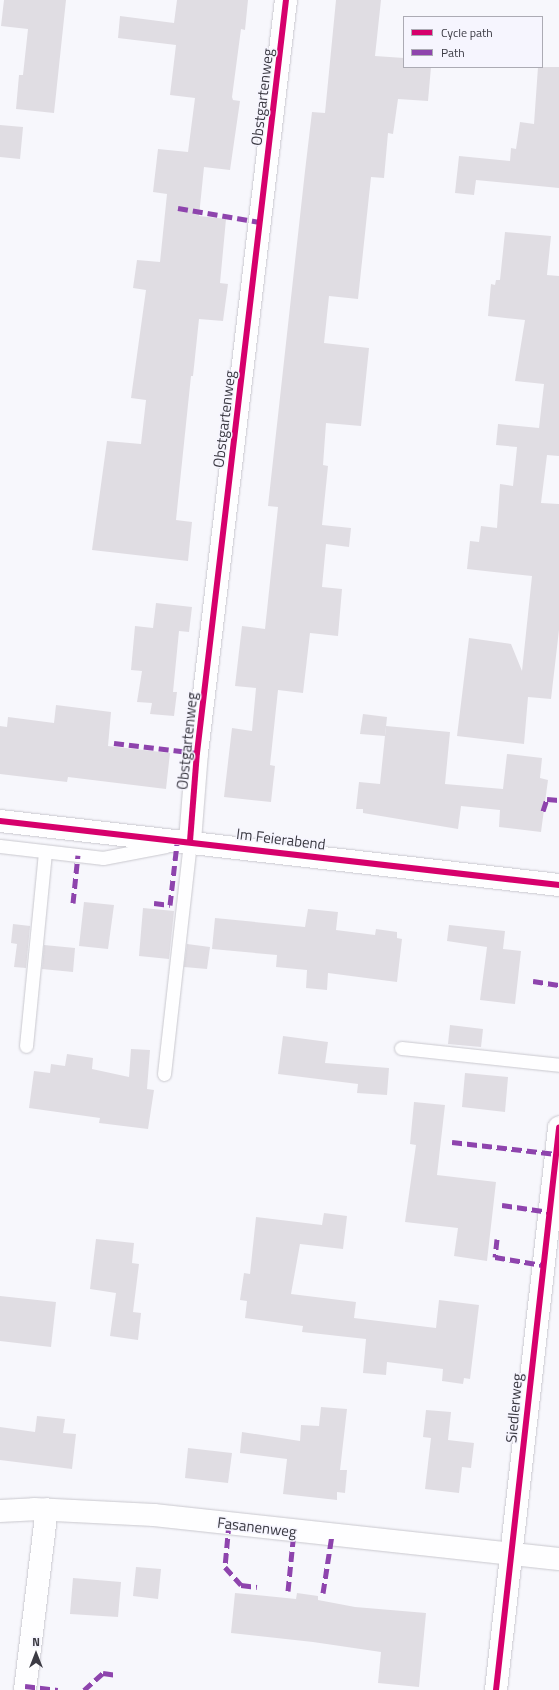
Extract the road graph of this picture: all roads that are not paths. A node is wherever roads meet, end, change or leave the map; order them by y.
1 (286, 0) edge
2 (0, 821) edge
3 (190, 841) junction
4 (0, 846) edge
5 (46, 852) junction
6 (559, 885) edge
7 (26, 1046) dead end
8 (401, 1048) dead end
9 (559, 1065) edge
10 (164, 1074) dead end
11 (559, 1128) edge
12 (551, 1263) edge
13 (47, 1510) junction
14 (0, 1511) edge
15 (513, 1554) junction
16 (559, 1560) edge
17 (25, 1690) edge
18 (496, 1690) edge

1 - 3 street, Obstgartenweg
2 - 3 street, Im Feierabend
3 - 5 lane
3 - 6 street, Im Feierabend
3 - 10 lane
4 - 5 lane
5 - 7 lane
8 - 9 lane
11 - 12 street, Siedlerweg
12 - 15 street, Siedlerweg
13 - 14 street, Fasanenweg
13 - 15 street, Fasanenweg
13 - 17 street
15 - 16 street, Fasanenweg
15 - 18 street, Siedlerweg

